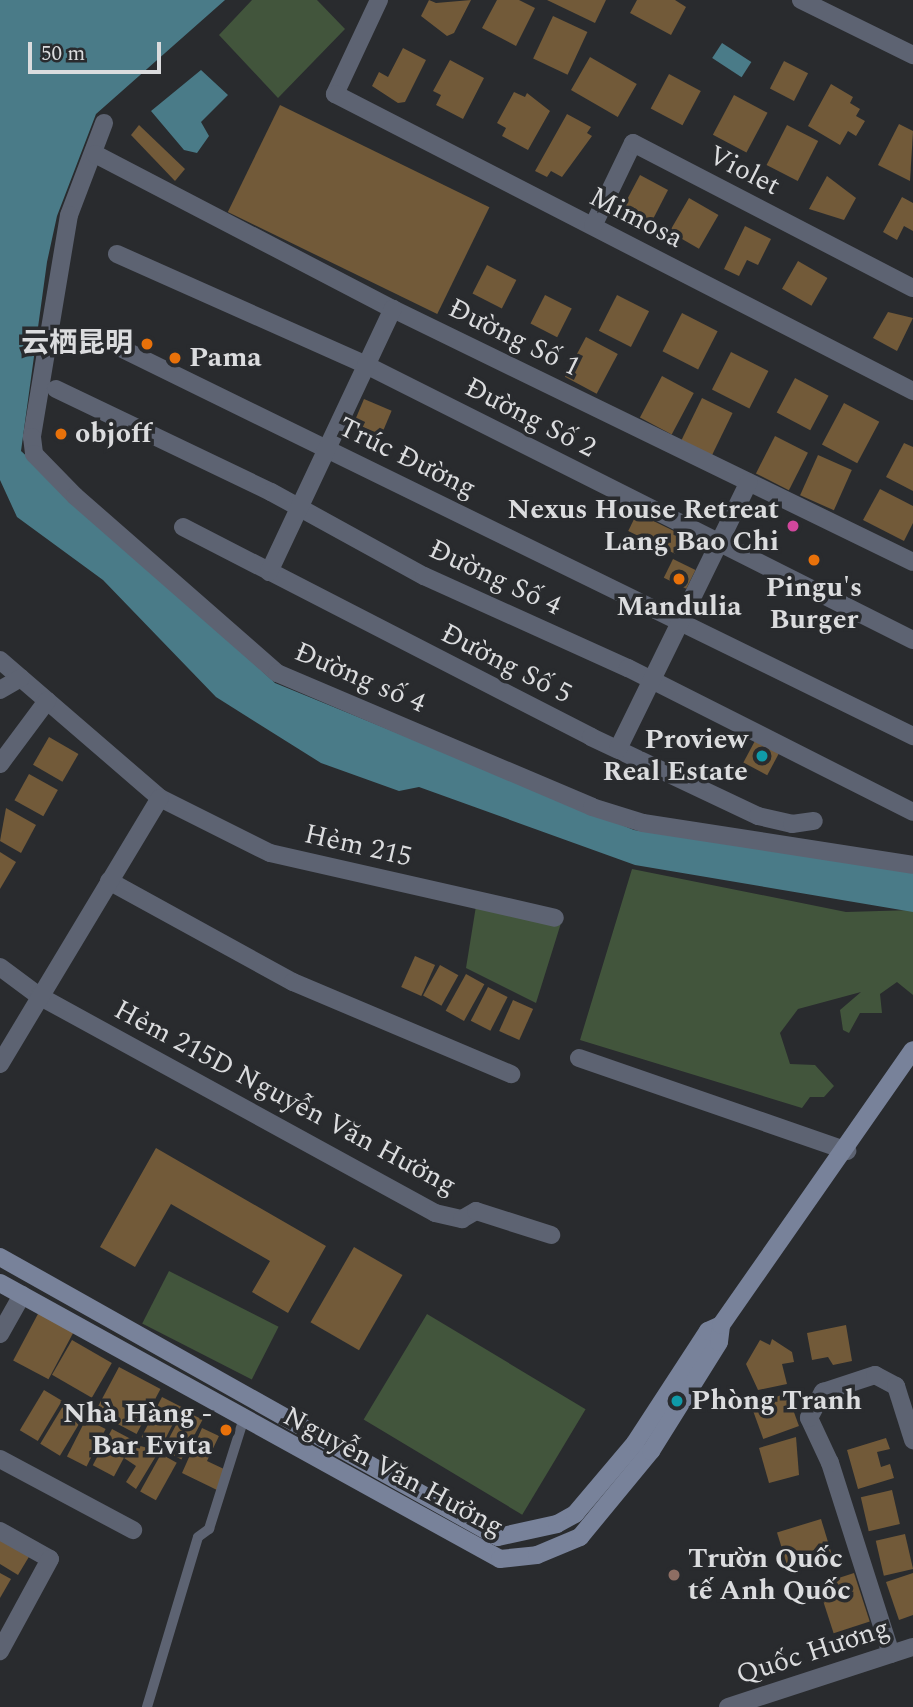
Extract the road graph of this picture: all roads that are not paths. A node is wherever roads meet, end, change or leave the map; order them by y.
1 (379, 0) edge
2 (801, 0) edge
3 (913, 55) edge
4 (104, 122) dead end
5 (95, 155) junction
6 (593, 226) junction
7 (117, 254) dead end
8 (913, 288) edge
9 (394, 309) junction
10 (104, 340) dead end
11 (366, 365) junction
12 (46, 383) junction
13 (913, 391) edge
14 (326, 447) junction
15 (748, 482) junction
16 (298, 507) junction
17 (183, 527) dead end
18 (719, 542) junction
19 (913, 562) edge
20 (269, 572) junction
21 (680, 621) junction
22 (913, 640) edge
23 (0, 660) edge
24 (21, 678) junction
25 (651, 679) junction
26 (0, 690) edge
27 (47, 701) junction
28 (913, 736) edge
29 (618, 749) junction
30 (0, 764) edge
31 (160, 798) junction
32 (913, 812) edge
33 (814, 821) dead end
34 (913, 865) edge
35 (109, 881) junction
36 (555, 918) dead end
37 (0, 967) edge
38 (39, 996) junction
39 (913, 1050) edge
40 (579, 1058) dead end
41 (0, 1064) edge
42 (511, 1074) dead end
43 (847, 1151) junction
44 (551, 1235) dead end
45 (0, 1257) edge
46 (0, 1283) edge
47 (22, 1294) junction
48 (721, 1325) junction
49 (125, 1327) junction
50 (0, 1334) edge
51 (114, 1347) junction
52 (243, 1421) junction
53 (913, 1440) edge
54 (0, 1459) edge
55 (133, 1530) dead end
56 (0, 1531) edge
57 (913, 1647) edge
58 (0, 1651) edge
59 (891, 1654) junction
60 (147, 1707) edge
61 (728, 1707) edge

1 - 6 street, Mimosa
2 - 3 street
4 - 5 street
5 - 9 street, Đường Số 1
5 - 12 street
6 - 8 street, Violet
6 - 13 street, Mimosa
7 - 11 street, Đường Số 2
9 - 11 street
9 - 15 street, Đường Số 1
10 - 14 street, Trúc Đường
11 - 14 street
11 - 18 street, Đường Số 2
12 - 16 street, Đường Số 4
12 - 34 street, Đường số 4
14 - 16 street
14 - 21 street, Trúc Đường
15 - 18 street
15 - 19 street, Đường Số 1
16 - 20 street
16 - 25 street, Đường Số 4
17 - 20 street, Đường Số 5
18 - 21 street
18 - 22 street, Đường Số 2
20 - 29 street, Đường Số 5
21 - 25 street
21 - 28 street, Trúc Đường
23 - 24 street, Hẻm 215
24 - 26 street
24 - 27 street, Hẻm 215
25 - 29 street
25 - 32 street, Đường Số 4
27 - 30 street
27 - 31 street, Hẻm 215
29 - 33 street, Đường Số 5
31 - 35 street
31 - 36 street, Hẻm 215
35 - 38 street
35 - 42 street
37 - 38 street, Hẻm 215D Nguyễn Văn Hưởng
38 - 41 street
38 - 44 street, Hẻm 215D Nguyễn Văn Hưởng
39 - 43 main road, Nguyễn Văn Hưởng
40 - 43 street
43 - 48 main road, Nguyễn Văn Hưởng
45 - 49 main road, Nguyễn Văn Hưởng
46 - 47 main road, Nguyễn Văn Hưởng
47 - 50 street
47 - 51 main road, Nguyễn Văn Hưởng
48 - 49 main road, Nguyễn Văn Hưởng
48 - 52 main road, Nguyễn Văn Hưởng
49 - 51 street
51 - 52 main road, Nguyễn Văn Hưởng
52 - 60 lane
53 - 59 street
54 - 55 street
56 - 58 street
57 - 59 street, Quốc Hương
59 - 61 street, Quốc Hương

